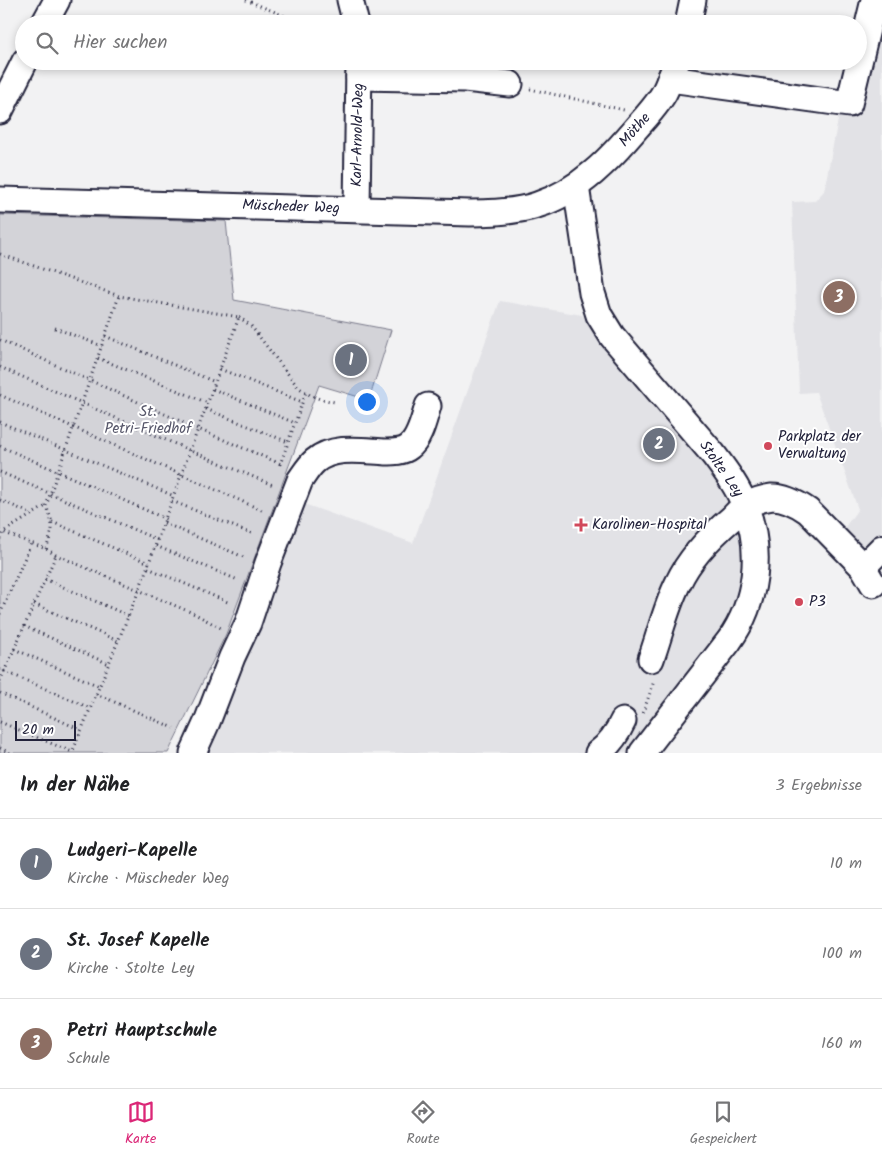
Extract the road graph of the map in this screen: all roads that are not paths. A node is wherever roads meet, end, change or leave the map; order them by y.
1 (57, 0) edge
2 (350, 0) edge
3 (692, 0) edge
4 (872, 8) edge
5 (49, 15) edge
6 (354, 15) edge
7 (690, 15) edge
8 (867, 29) edge
9 (20, 70) edge
10 (359, 70) edge
11 (370, 70) edge
12 (674, 70) edge
13 (857, 70) edge
14 (510, 84) road end
15 (0, 111) edge
16 (576, 186) junction
17 (0, 200) edge
18 (357, 209) junction
19 (428, 406) dead end
20 (745, 506) junction
21 (882, 548) edge
22 (652, 670) road end
23 (632, 718) road end
24 (193, 753) edge
25 (598, 753) edge
26 (642, 753) edge

1 - 5 street
2 - 6 street
3 - 7 street
4 - 8 street
9 - 15 street
10 - 18 street, Karl-Arnold-Weg
11 - 14 street
12 - 13 street
12 - 16 street, Möthe
16 - 18 street, Müscheder Weg
16 - 20 street, Stolte Ley
17 - 18 street, Müscheder Weg
19 - 24 street
20 - 21 street
20 - 22 street
20 - 26 street, Stolte Ley
23 - 25 street

